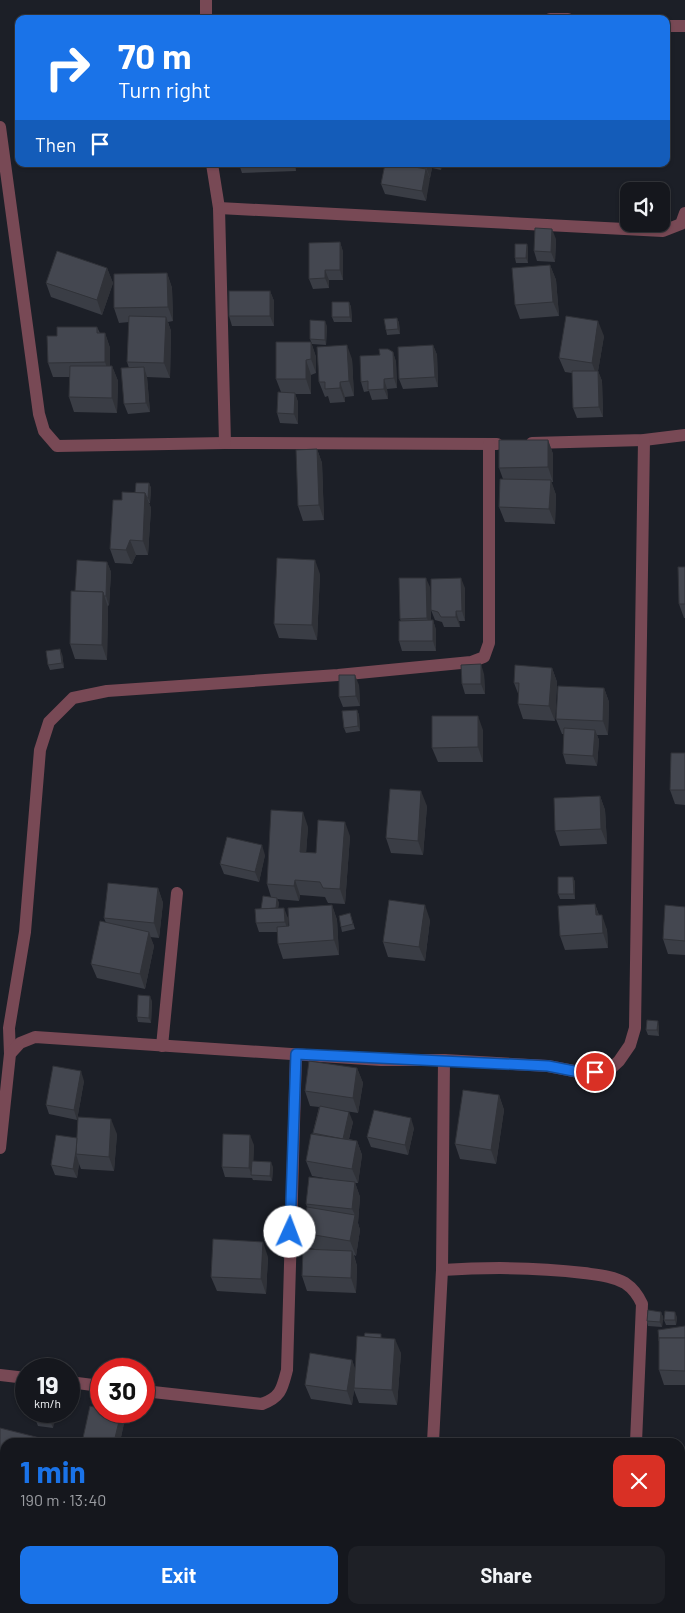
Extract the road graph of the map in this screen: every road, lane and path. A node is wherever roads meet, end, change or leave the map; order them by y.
1 (206, 0) edge
2 (206, 15) edge
3 (670, 26) edge
4 (685, 26) edge
5 (0, 126) edge
6 (212, 167) edge
7 (219, 208) junction
8 (685, 213) edge
9 (685, 435) edge
10 (644, 440) junction
11 (225, 443) junction
12 (489, 444) junction
13 (177, 893) dead end
14 (162, 1046) junction
15 (10, 1054) junction
16 (296, 1054) junction
17 (444, 1060) junction
18 (0, 1148) edge
19 (442, 1270) junction
20 (0, 1375) edge
21 (15, 1377) edge
22 (155, 1392) edge
23 (433, 1438) edge
24 (636, 1438) edge

1 - 2 street
3 - 4 street
5 - 11 street
6 - 7 street
7 - 8 street
7 - 11 street
9 - 10 street
10 - 12 street
10 - 17 street
11 - 12 street
12 - 15 street
13 - 14 street
14 - 15 street
14 - 16 street
15 - 18 street
16 - 17 street
16 - 22 street
17 - 19 street
19 - 23 street
19 - 24 street
20 - 21 street

